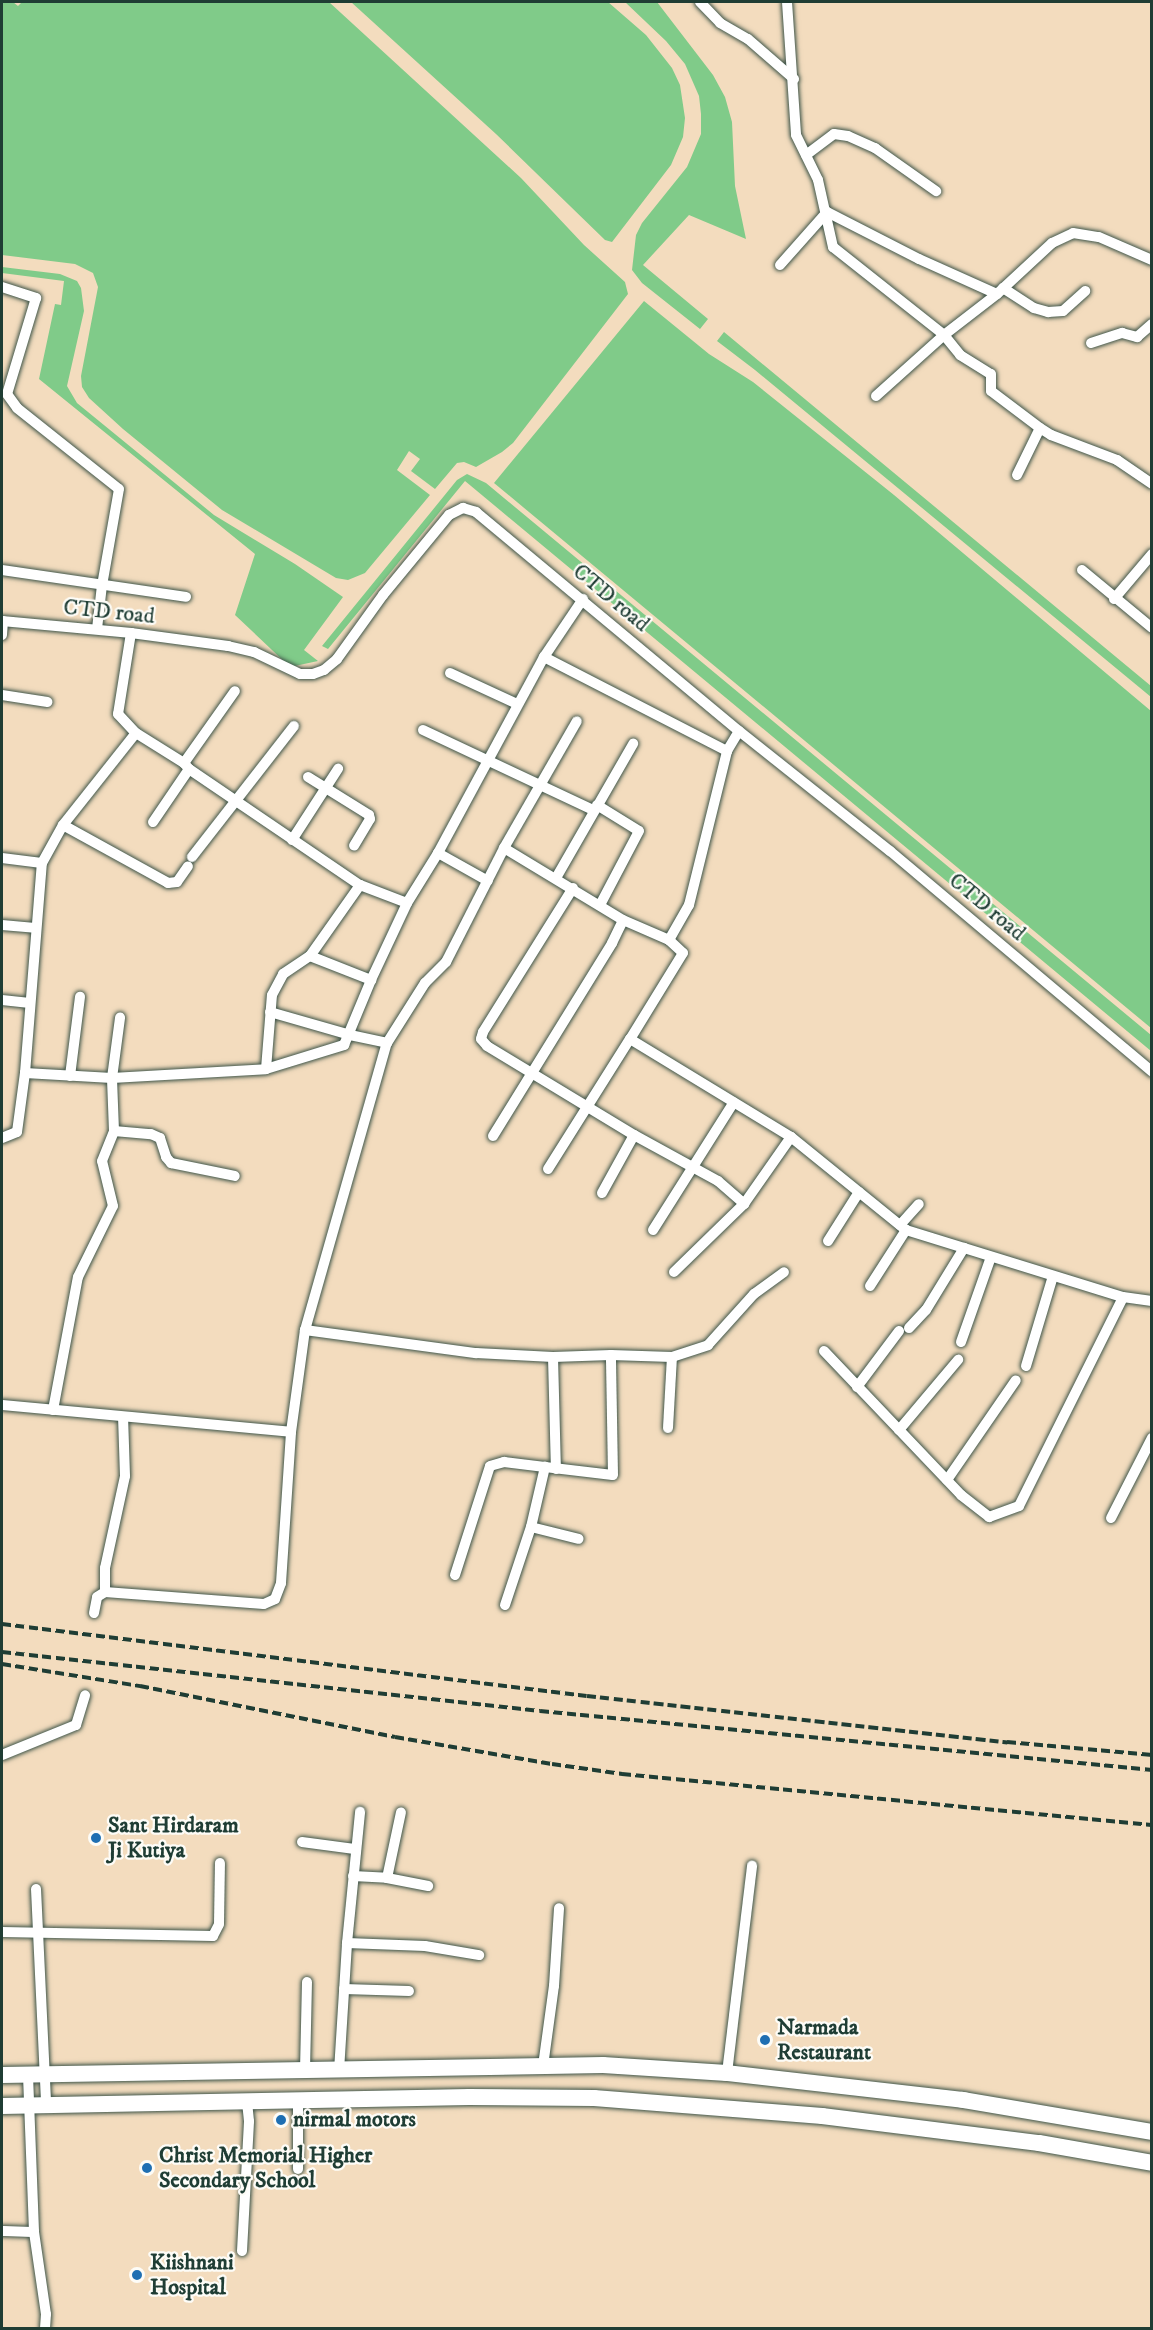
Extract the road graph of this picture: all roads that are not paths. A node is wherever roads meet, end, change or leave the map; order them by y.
1 (700, 2) edge
2 (787, 2) edge
3 (794, 79) junction
4 (806, 155) junction
5 (936, 191) dead end
6 (827, 212) junction
7 (1152, 260) edge
8 (780, 265) dead end
9 (2, 286) edge
10 (1000, 291) junction
11 (1085, 291) dead end
12 (1152, 324) edge
13 (944, 335) junction
14 (1091, 344) dead end
15 (876, 396) dead end
16 (1040, 428) junction
17 (1017, 475) dead end
18 (1152, 484) edge
19 (1152, 554) edge
20 (2, 570) edge
21 (1082, 570) dead end
22 (102, 585) junction
23 (186, 597) dead end
24 (583, 599) junction
25 (1114, 599) junction
26 (2, 621) edge
27 (1152, 628) edge
28 (97, 629) junction
29 (131, 633) junction
30 (2, 635) edge
31 (544, 657) junction
32 (450, 673) dead end
33 (234, 692) dead end
34 (2, 695) edge
35 (48, 702) dead end
36 (517, 704) junction
37 (577, 721) dead end
38 (294, 726) dead end
39 (423, 730) dead end
40 (739, 731) junction
41 (135, 733) junction
42 (633, 744) dead end
43 (728, 751) junction
44 (489, 760) junction
45 (186, 766) junction
46 (338, 769) dead end
47 (308, 777) dead end
48 (540, 786) junction
49 (326, 788) junction
50 (237, 801) junction
51 (595, 807) junction
52 (153, 822) dead end
53 (63, 825) junction
54 (292, 840) junction
55 (354, 846) dead end
56 (504, 848) junction
57 (438, 853) junction
58 (2, 858) edge
59 (42, 863) junction
60 (556, 878) junction
61 (488, 881) junction
62 (360, 885) junction
63 (573, 888) junction
64 (407, 903) junction
65 (600, 905) junction
66 (623, 920) junction
67 (2, 925) edge
68 (35, 928) junction
69 (669, 940) junction
70 (310, 956) junction
71 (370, 980) junction
72 (80, 997) dead end
73 (2, 1000) edge
74 (30, 1003) junction
75 (270, 1012) junction
76 (120, 1018) dead end
77 (350, 1035) junction
78 (630, 1040) junction
79 (387, 1043) junction
80 (266, 1069) junction
81 (531, 1072) junction
82 (1152, 1072) edge
83 (25, 1073) junction
84 (70, 1076) junction
85 (112, 1078) junction
86 (734, 1102) junction
87 (586, 1106) junction
88 (114, 1131) junction
89 (493, 1136) dead end
90 (634, 1136) junction
91 (791, 1137) junction
92 (2, 1138) edge
93 (692, 1165) junction
94 (548, 1169) dead end
95 (235, 1176) dead end
96 (859, 1192) junction
97 (602, 1193) dead end
98 (744, 1204) junction
99 (919, 1204) dead end
100 (903, 1228) junction
101 (653, 1230) dead end
102 (828, 1241) dead end
103 (964, 1248) junction
104 (991, 1257) junction
105 (674, 1272) dead end
106 (784, 1272) dead end
107 (1053, 1276) junction
108 (870, 1286) dead end
109 (1123, 1297) junction
110 (1152, 1301) edge
111 (305, 1330) junction
112 (961, 1342) dead end
113 (824, 1351) dead end
114 (611, 1354) junction
115 (553, 1358) junction
116 (672, 1358) junction
117 (958, 1360) dead end
118 (1026, 1366) dead end
119 (1016, 1380) dead end
120 (857, 1388) junction
121 (2, 1405) edge
122 (53, 1410) junction
123 (123, 1417) junction
124 (668, 1428) dead end
125 (899, 1430) junction
126 (291, 1432) junction
127 (1152, 1438) edge
128 (551, 1468) junction
129 (947, 1480) junction
130 (1111, 1518) dead end
131 (531, 1527) junction
132 (579, 1539) dead end
133 (455, 1575) dead end
134 (105, 1592) junction
135 (505, 1605) dead end
136 (94, 1613) dead end
137 (85, 1695) dead end
138 (2, 1755) edge
139 (360, 1812) dead end
140 (400, 1812) dead end
141 (302, 1842) dead end
142 (355, 1849) junction
143 (220, 1863) dead end
144 (752, 1865) dead end
145 (353, 1876) junction
146 (387, 1878) junction
147 (428, 1886) dead end
148 (36, 1888) dead end
149 (560, 1908) dead end
150 (2, 1932) edge
151 (37, 1933) junction
152 (347, 1943) junction
153 (479, 1955) dead end
154 (307, 1983) dead end
155 (344, 1989) junction
156 (409, 1991) dead end
157 (543, 2066) junction
158 (305, 2070) junction
159 (339, 2071) junction
160 (727, 2073) junction
161 (37, 2074) junction
162 (2, 2075) edge
163 (298, 2101) junction
164 (247, 2102) junction
165 (29, 2104) junction
166 (46, 2104) junction
167 (2, 2106) edge
168 (1152, 2132) edge
169 (1152, 2163) edge
170 (298, 2169) dead end
171 (2, 2231) edge
172 (34, 2232) junction
173 (242, 2251) dead end
174 (45, 2328) edge

1 - 3 street
2 - 3 street
3 - 4 street
4 - 5 street
4 - 6 street
6 - 8 street
6 - 10 street
6 - 13 street
7 - 10 street
9 - 22 street
10 - 11 street
10 - 13 street
12 - 14 street
13 - 15 street
13 - 16 street
16 - 17 street
16 - 18 street
19 - 25 street
20 - 22 street
21 - 25 street
22 - 23 street
22 - 28 street
24 - 29 street, CTD road
24 - 31 street
24 - 40 street, CTD road
25 - 27 street
26 - 28 street, CTD road
26 - 30 street
28 - 29 street, CTD road
29 - 41 street
31 - 36 street
31 - 43 street
32 - 36 street
33 - 45 street
34 - 35 street
36 - 44 street
37 - 48 street
38 - 50 street
39 - 44 street
40 - 43 street
40 - 82 street, CTD road
41 - 45 street
41 - 53 street
42 - 51 street
43 - 69 street
44 - 48 street
44 - 57 street
45 - 50 street
45 - 52 street
46 - 49 street
47 - 49 street
48 - 51 street
48 - 56 street
49 - 54 street
49 - 55 street
50 - 53 street
50 - 54 street
51 - 60 street
51 - 65 street
53 - 59 street
54 - 62 street
56 - 60 street
56 - 61 street
57 - 61 street
57 - 64 street
58 - 59 street
59 - 68 street
60 - 63 street
61 - 79 street
62 - 64 street
62 - 70 street
63 - 65 street
63 - 81 street
64 - 71 street
65 - 66 street
66 - 69 street
66 - 81 street
67 - 68 street
68 - 74 street
69 - 78 street
70 - 71 street
70 - 75 street
71 - 77 street
72 - 84 street
73 - 74 street
74 - 83 street
75 - 77 street
75 - 80 street
76 - 85 street
77 - 79 street
77 - 80 street
78 - 86 street
78 - 87 street
79 - 111 street
80 - 85 street
81 - 87 street
81 - 89 street
83 - 84 street
83 - 92 street
84 - 85 street
85 - 88 street
86 - 91 street
86 - 93 street
87 - 90 street
87 - 94 street
88 - 95 street
88 - 122 street
90 - 93 street
90 - 97 street
91 - 96 street
91 - 98 street
93 - 98 street
93 - 101 street
96 - 100 street
96 - 102 street
98 - 105 street
99 - 100 street
100 - 103 street
100 - 108 street
103 - 104 street
103 - 120 street
104 - 107 street
104 - 112 street
106 - 116 street
107 - 109 street
107 - 118 street
109 - 110 street
109 - 129 street
111 - 115 street
111 - 126 street
113 - 120 street
114 - 115 street
114 - 116 street
114 - 128 street
115 - 128 street
116 - 124 street
117 - 125 street
119 - 129 street
120 - 125 street
121 - 122 street
122 - 123 street
123 - 126 street
123 - 134 street
125 - 129 street
126 - 134 street
127 - 130 street
128 - 131 street
128 - 133 street
131 - 132 street
131 - 135 street
134 - 136 street
137 - 138 street
139 - 142 street
140 - 146 street
141 - 142 street
142 - 145 street
143 - 151 street
144 - 160 street
145 - 146 street
145 - 152 street
146 - 147 street
148 - 151 street
149 - 157 street
150 - 151 street
151 - 161 street
152 - 153 street
152 - 155 street
154 - 158 street
155 - 156 street
155 - 159 street
157 - 159 main road
157 - 160 main road
158 - 159 main road
158 - 161 main road
160 - 168 main road
161 - 162 main road
161 - 165 street
161 - 166 street
163 - 164 main road
163 - 169 main road
163 - 170 street
164 - 166 main road
164 - 173 street
165 - 166 main road
165 - 167 main road
165 - 172 street
171 - 172 street
172 - 174 street

